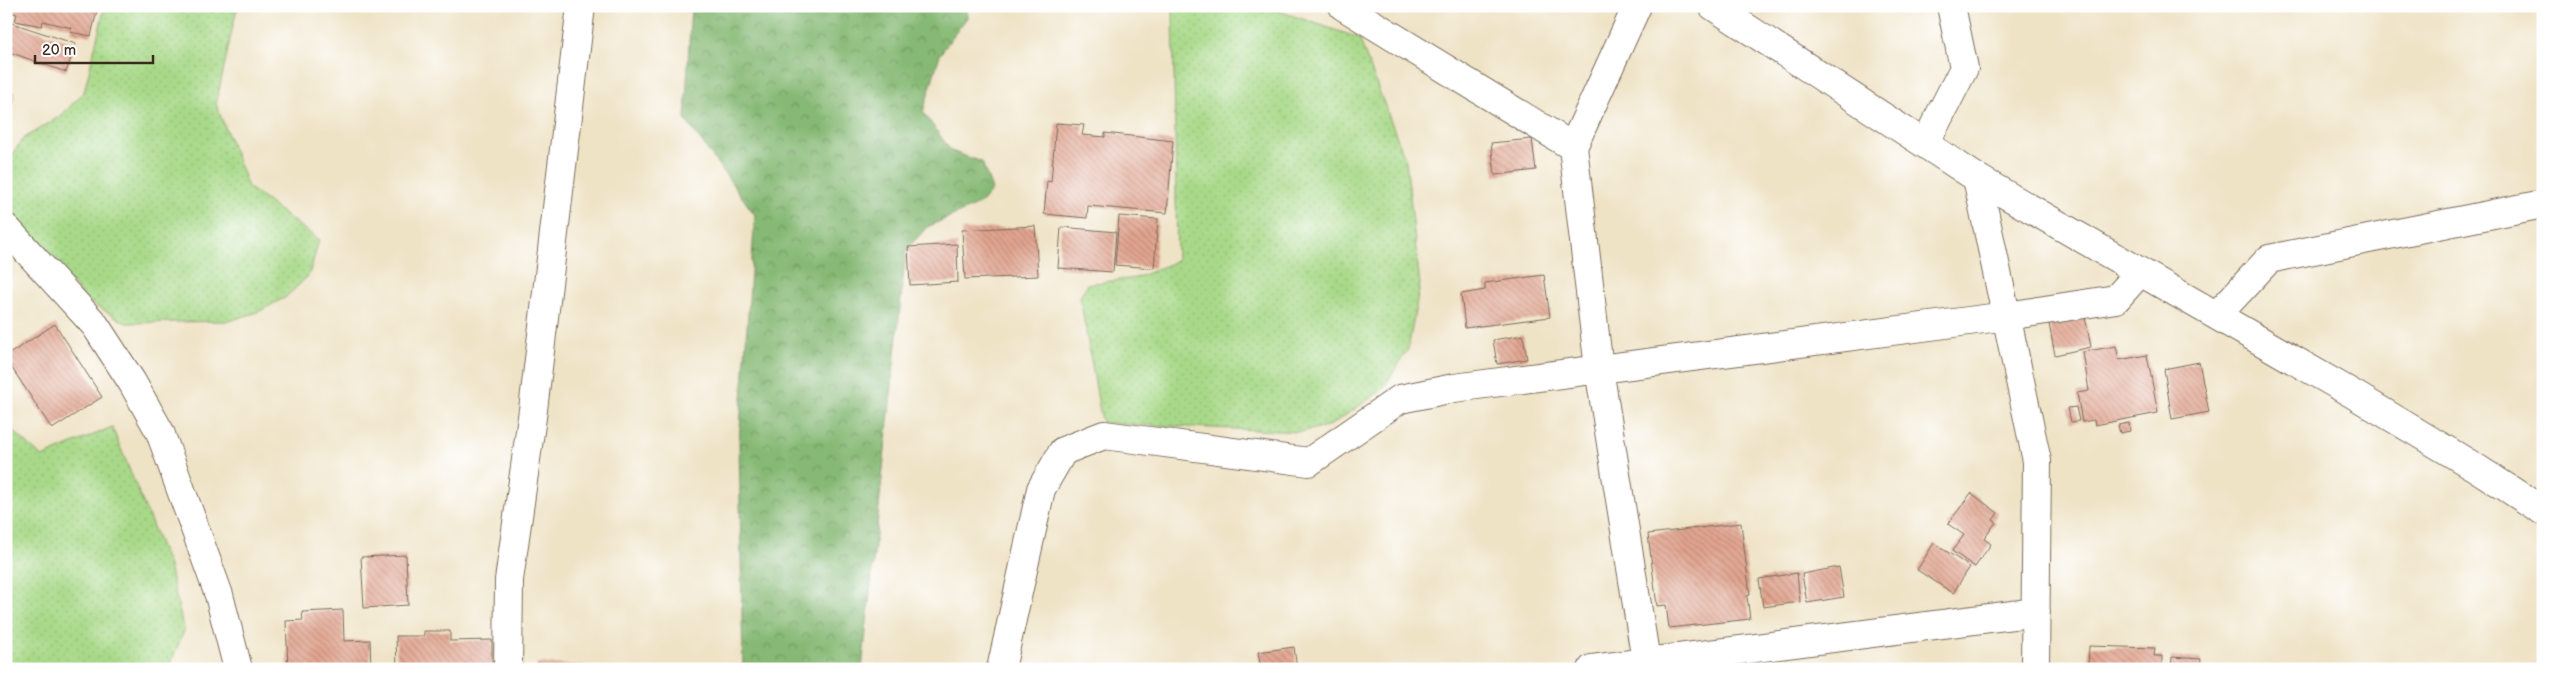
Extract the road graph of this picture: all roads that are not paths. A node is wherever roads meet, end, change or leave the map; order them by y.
1 (581, 6) edge
2 (1343, 6) edge
3 (1637, 6) edge
4 (1714, 6) edge
5 (1951, 6) edge
6 (1925, 144) junction
7 (1573, 147) junction
8 (1977, 178) junction
9 (2543, 204) edge
10 (6, 228) edge
11 (2140, 272) junction
12 (2217, 315) junction
13 (2007, 316) junction
14 (1599, 369) junction
15 (2543, 511) edge
16 (2036, 612) junction
17 (1646, 661) junction
18 (238, 669) edge
19 (508, 669) edge
20 (1000, 669) edge
21 (1592, 669) edge
22 (2035, 669) edge

1 - 19 street
2 - 7 street
3 - 7 street
4 - 6 street
5 - 6 street
6 - 8 street
7 - 14 street
8 - 11 street
8 - 13 street
9 - 12 street
10 - 18 street
11 - 12 street
11 - 13 street
12 - 15 street
13 - 14 street
13 - 16 street
14 - 17 street
14 - 20 street
16 - 17 street
16 - 22 street
17 - 21 street

